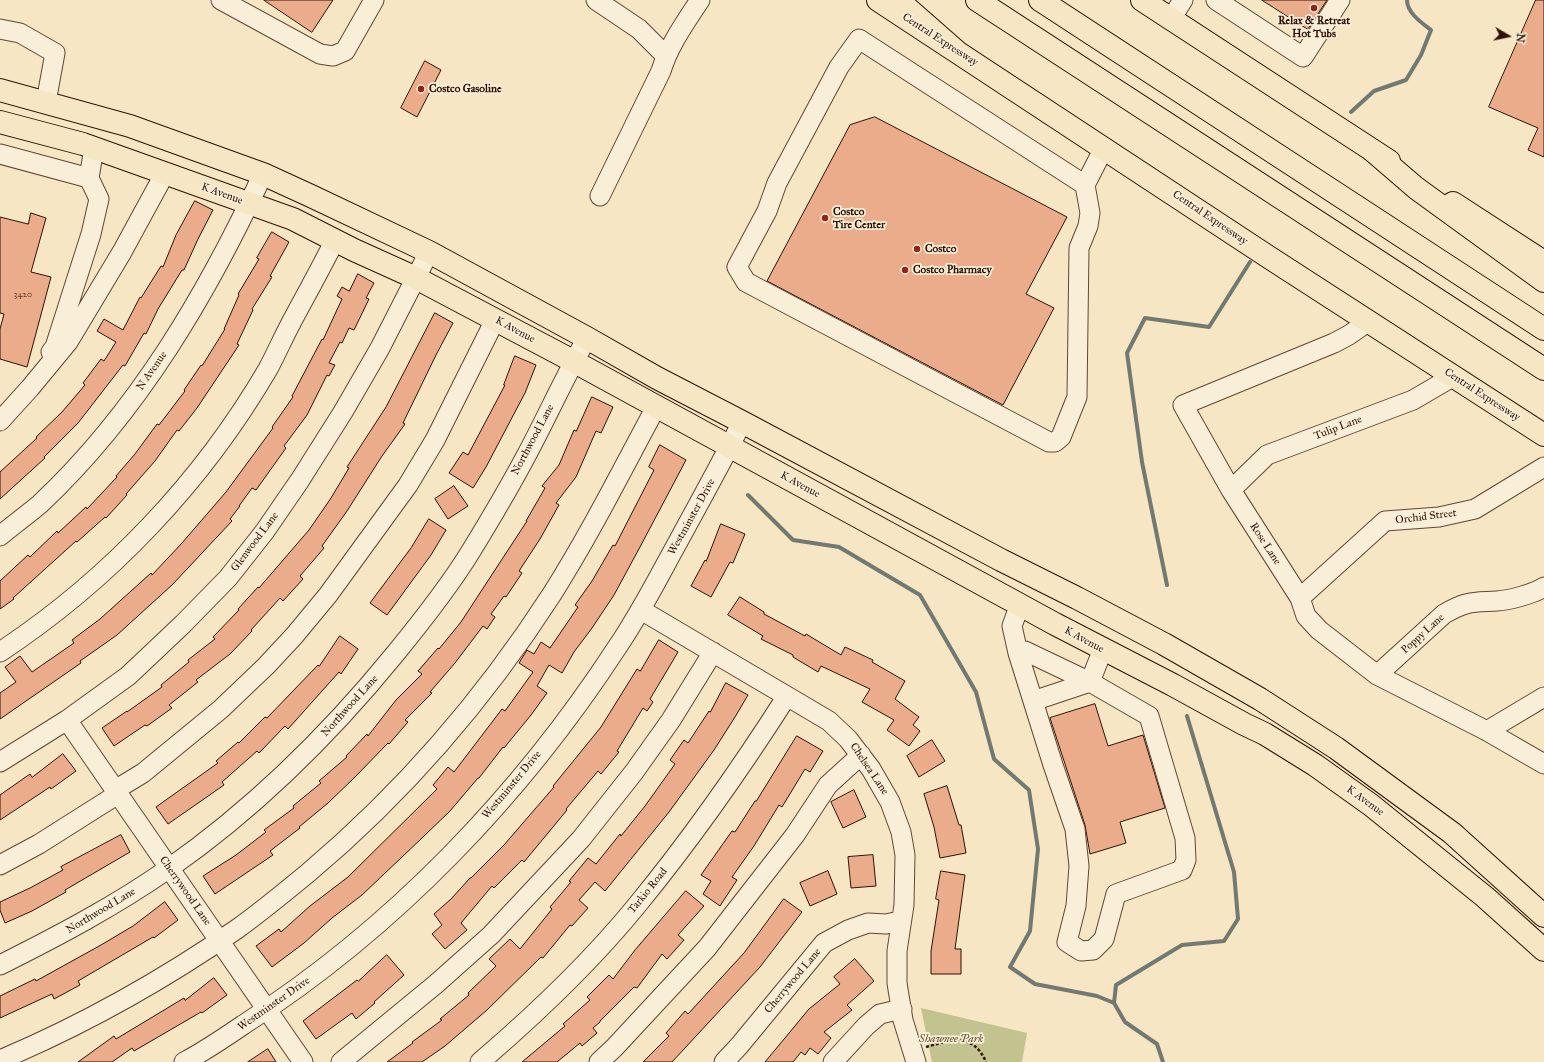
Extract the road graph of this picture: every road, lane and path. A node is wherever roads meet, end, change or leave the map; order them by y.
1 (221, 0) edge
2 (374, 0) edge
3 (596, 0) edge
4 (700, 0) edge
5 (878, 0) edge
6 (898, 0) edge
7 (977, 0) edge
8 (1040, 0) edge
9 (1142, 0) edge
10 (1184, 0) edge
11 (1216, 0) edge
12 (1340, 0) edge
13 (1171, 19) junction
14 (0, 29) edge
15 (955, 50) junction
16 (666, 56) junction
17 (0, 90) edge
18 (46, 102) junction
19 (0, 122) edge
20 (94, 148) junction
21 (1104, 148) junction
22 (1373, 151) junction
23 (0, 154) edge
24 (165, 173) junction
25 (263, 174) junction
26 (89, 178) junction
27 (1085, 185) junction
28 (600, 196) dead end
29 (249, 204) junction
30 (335, 240) junction
31 (429, 252) junction
32 (1544, 262) edge
33 (416, 278) junction
34 (1544, 281) edge
35 (495, 320) junction
36 (1369, 321) junction
37 (1544, 329) edge
38 (586, 338) junction
39 (574, 362) junction
40 (1544, 369) edge
41 (1454, 376) junction
42 (0, 405) edge
43 (656, 407) junction
44 (0, 421) edge
45 (742, 422) junction
46 (1544, 435) edge
47 (729, 447) junction
48 (1544, 467) edge
49 (1231, 490) junction
50 (0, 536) edge
51 (1544, 587) edge
52 (1300, 598) junction
53 (1020, 604) junction
54 (641, 610) junction
55 (1119, 620) junction
56 (1103, 650) junction
57 (0, 652) edge
58 (713, 652) junction
59 (1018, 653) junction
60 (1377, 675) junction
61 (1090, 682) junction
62 (787, 696) junction
63 (1544, 696) edge
64 (1033, 701) junction
65 (67, 720) junction
66 (1487, 731) junction
67 (861, 755) junction
68 (0, 762) edge
69 (1544, 764) edge
70 (117, 792) junction
71 (0, 865) edge
72 (169, 868) junction
73 (1544, 916) edge
74 (900, 921) junction
75 (219, 940) junction
76 (1544, 950) edge
77 (0, 965) edge
78 (267, 1010) junction
79 (902, 1010) junction
80 (915, 1056) edge
81 (0, 1060) edge
82 (184, 1062) edge
83 (303, 1062) edge
84 (341, 1062) edge
85 (480, 1062) edge
86 (599, 1062) edge
87 (724, 1062) edge
88 (833, 1062) edge
89 (986, 1062) edge

1 - 2 street
3 - 16 street
4 - 16 street
5 - 15 main road, Central Expressway
6 - 15 main road
7 - 40 main road
8 - 37 main road
9 - 13 main road
10 - 13 street
11 - 12 street
13 - 22 main road
14 - 18 street
15 - 21 main road, Central Expressway
16 - 28 street
17 - 18 main road
18 - 25 main road
19 - 20 main road, K Avenue
20 - 24 main road, K Avenue
20 - 26 street
21 - 27 street
21 - 36 main road, Central Expressway
22 - 32 main road
22 - 34 main road
23 - 26 street
24 - 29 main road, K Avenue
24 - 44 street
25 - 29 street, N Avenue
25 - 31 main road
26 - 42 street
27 - 27 street
29 - 30 main road, K Avenue
29 - 50 street, N Avenue
30 - 33 main road, K Avenue
30 - 57 street
31 - 33 street, Glenwood Lane
31 - 38 main road
33 - 35 main road, K Avenue
33 - 65 street, Glenwood Lane
35 - 39 main road, K Avenue
35 - 70 street
36 - 41 main road, Central Expressway
36 - 49 street, Rose Lane
38 - 39 street, Northwood Lane
38 - 45 main road
39 - 43 main road, K Avenue
39 - 72 street, Northwood Lane
41 - 46 main road, Central Expressway
41 - 49 street, Tulip Lane
43 - 47 main road, K Avenue
43 - 75 street
45 - 47 street, Westminster Drive
45 - 55 main road
47 - 53 main road, K Avenue
47 - 54 street, Westminster Drive
48 - 52 street, Orchid Street
49 - 52 street, Rose Lane
51 - 60 street, Poppy Lane
52 - 60 street, Rose Lane
53 - 56 main road, K Avenue
53 - 59 street
54 - 58 street, Chelsea Lane
54 - 78 street, Westminster Drive
55 - 56 main road
55 - 73 main road
56 - 61 street
56 - 76 main road, K Avenue
58 - 62 street, Chelsea Lane
58 - 84 street
59 - 61 street
59 - 64 street
60 - 66 street, Rose Lane
61 - 64 street
61 - 64 street
62 - 67 street, Chelsea Lane
62 - 85 street, Tarkio Road
63 - 66 street
65 - 68 street, Glenwood Lane
65 - 70 street, Cherrywood Lane
66 - 69 street, Rose Lane
67 - 74 street, Chelsea Lane
67 - 86 street
70 - 71 street
70 - 72 street, Cherrywood Lane
72 - 75 street, Cherrywood Lane
72 - 77 street, Northwood Lane
74 - 79 street, Chelsea Lane
74 - 87 street, Cherrywood Lane
75 - 78 street, Cherrywood Lane
75 - 81 street
78 - 82 street, Westminster Drive
78 - 83 street, Cherrywood Lane
79 - 80 street, Chelsea Lane
79 - 88 street
80 - 89 path

